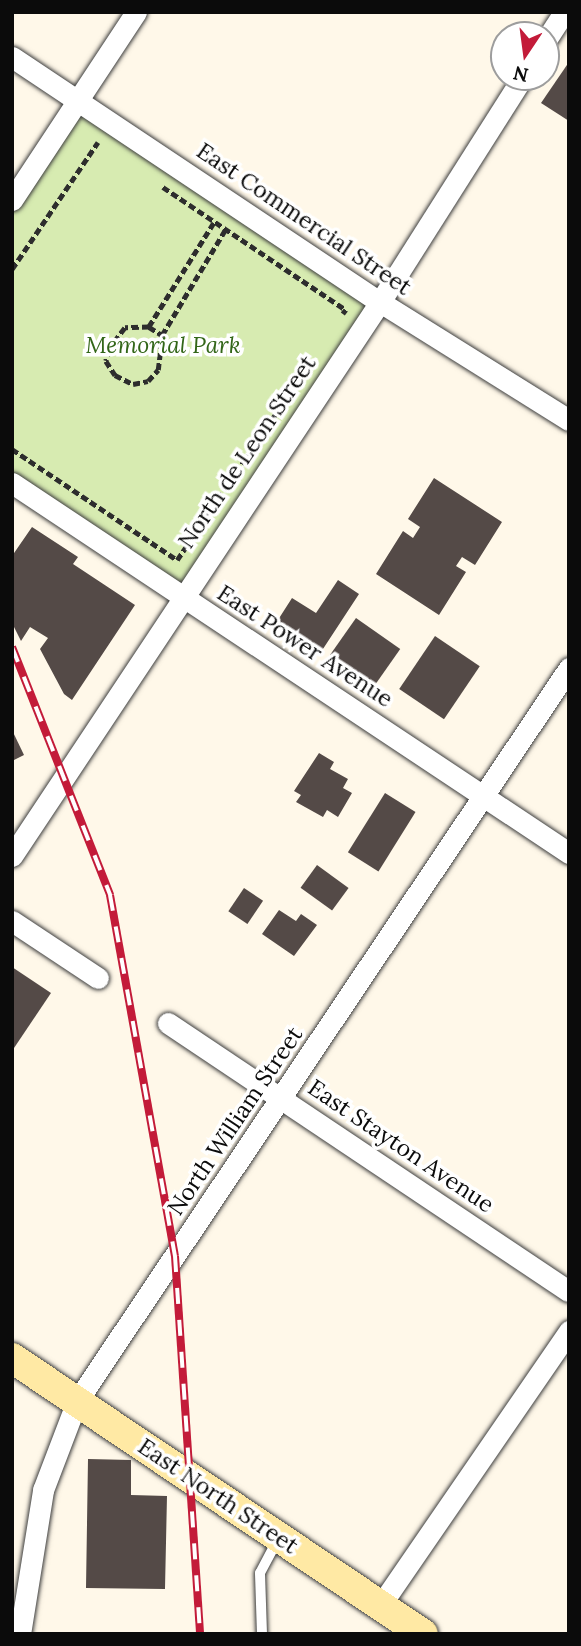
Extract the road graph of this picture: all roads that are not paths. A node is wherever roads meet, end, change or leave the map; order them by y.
1 (136, 12) edge
2 (12, 57) edge
3 (514, 91) edge
4 (78, 99) junction
5 (12, 200) edge
6 (380, 302) junction
7 (569, 420) edge
8 (12, 483) edge
9 (181, 597) junction
10 (569, 668) edge
11 (484, 795) junction
12 (569, 853) edge
13 (12, 856) edge
14 (12, 921) edge
15 (98, 978) dead end
16 (168, 1023) dead end
17 (282, 1098) junction
18 (569, 1291) edge
19 (569, 1331) edge
20 (12, 1358) edge
21 (77, 1401) junction
22 (279, 1537) junction
23 (380, 1606) junction
24 (20, 1634) edge
25 (262, 1634) edge
26 (423, 1634) edge

1 - 4 street
2 - 4 street, East Commercial Street
3 - 6 street, North de Leon Street
4 - 5 street
4 - 6 street, East Commercial Street
6 - 7 street, East Commercial Street
6 - 9 street, North de Leon Street
8 - 9 street, East Power Avenue
9 - 11 street, East Power Avenue
9 - 13 street, North de Leon Street
10 - 11 street, North William Street
11 - 12 street, East Power Avenue
11 - 17 street, North William Street
14 - 15 street
16 - 17 street, East Stayton Avenue
17 - 18 street, East Stayton Avenue
17 - 21 street, North William Street
19 - 23 street
20 - 21 street, East North Street
21 - 22 street, East North Street
21 - 24 street, North William Street
22 - 23 street, East North Street
22 - 25 lane
23 - 26 street, East North Street

